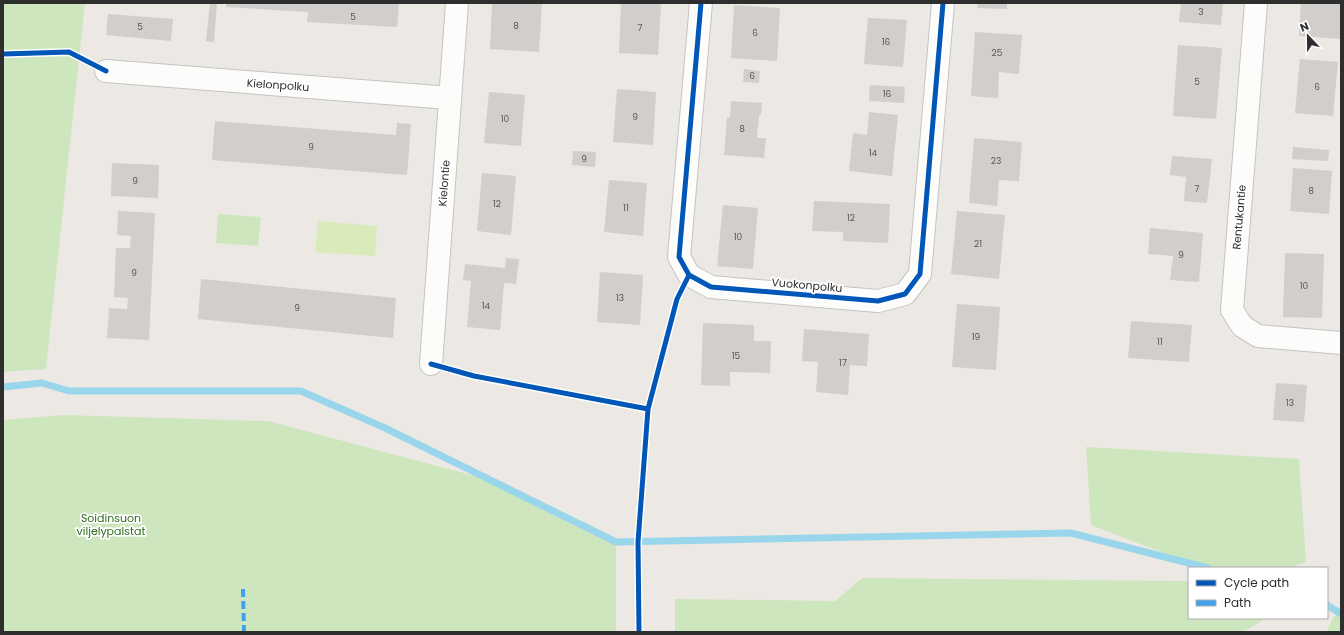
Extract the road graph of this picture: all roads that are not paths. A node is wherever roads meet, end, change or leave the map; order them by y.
1 (457, 3) edge
2 (700, 3) edge
3 (943, 3) edge
4 (1256, 3) edge
5 (106, 71) dead end
6 (449, 98) junction
7 (1341, 343) edge
8 (431, 364) dead end

1 - 6 street, Kielontie
2 - 3 street, Vuokonpolku
4 - 7 street, Rentukantie
5 - 6 street, Kielonpolku
6 - 8 street, Kielontie

